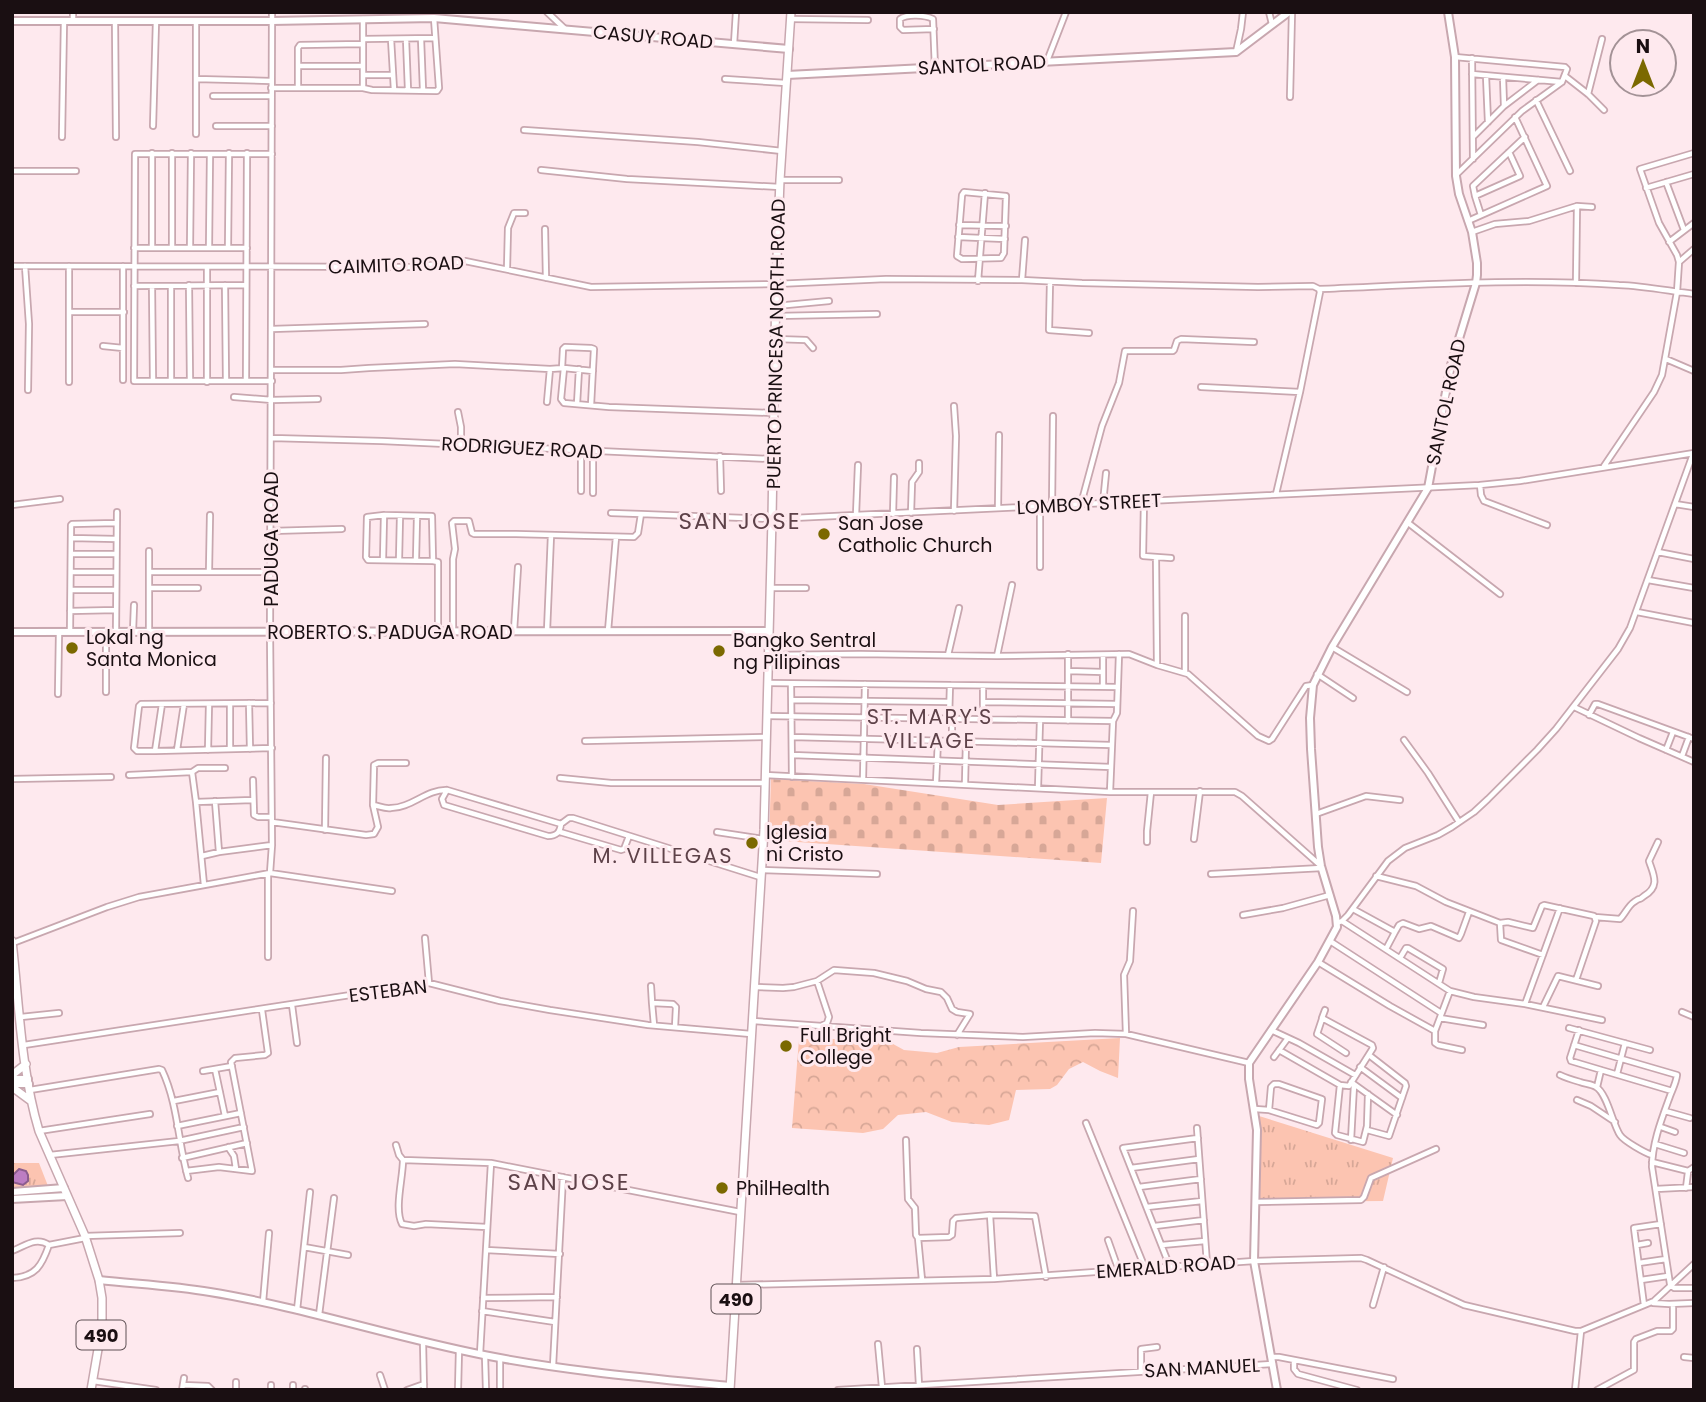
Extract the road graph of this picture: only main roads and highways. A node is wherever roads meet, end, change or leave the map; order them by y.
1 (790, 16) edge
2 (12, 942) edge
3 (16, 1001) edge
4 (26, 1064) junction
5 (12, 1081) edge
6 (32, 1102) junction
7 (92, 1385) edge
8 (730, 1388) edge

1 - 8 main road, PUERTO PRINCESA NORTH ROAD / 490
2 - 3 main road, 490
3 - 4 main road, 490
4 - 5 main road
4 - 6 main road, 490
5 - 6 main road
6 - 7 main road, 490

